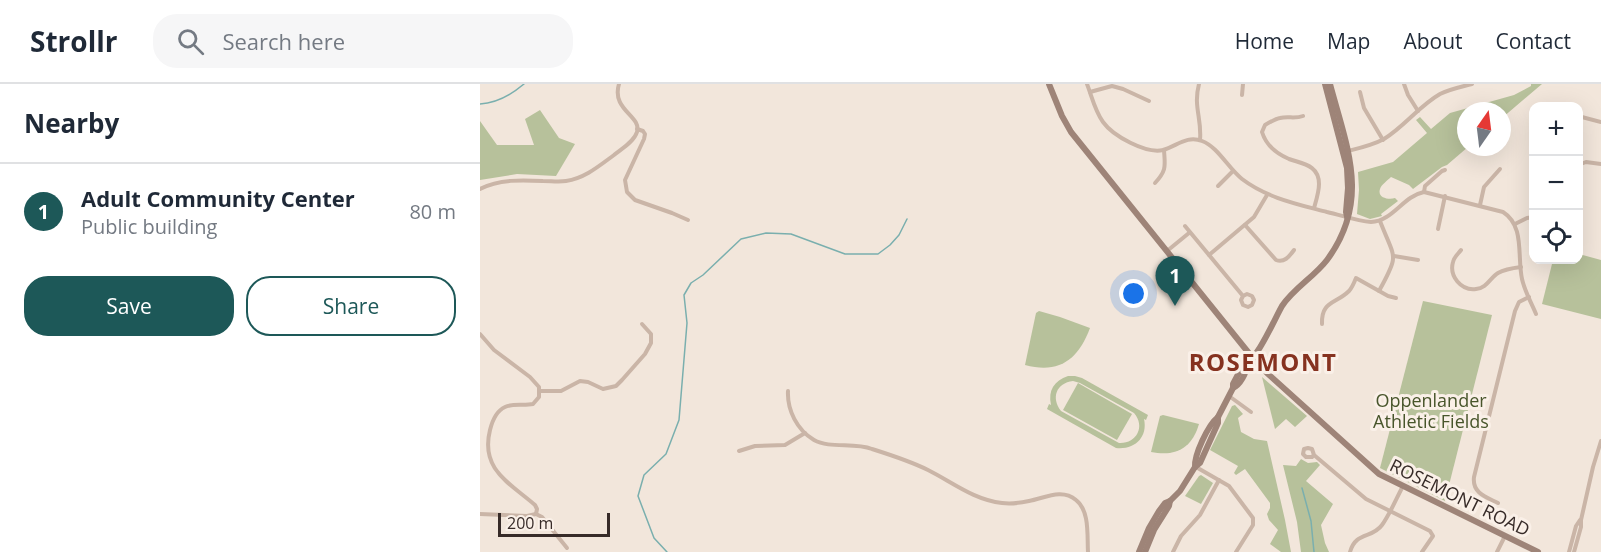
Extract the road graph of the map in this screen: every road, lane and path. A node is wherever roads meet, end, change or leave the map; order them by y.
1 (619, 84) edge
2 (1049, 84) edge
3 (1087, 84) edge
4 (1198, 84) edge
5 (1243, 84) edge
6 (1325, 84) edge
7 (1330, 84) edge
8 (1404, 84) edge
9 (1472, 84) edge
10 (1090, 92) junction
11 (1360, 92) dead end
12 (1242, 95) dead end
13 (1149, 100) dead end
14 (1418, 111) junction
15 (1302, 116) dead end
16 (1583, 117) edge
17 (1601, 122) edge
18 (637, 129) junction
19 (1200, 140) junction
20 (1383, 140) junction
21 (1164, 150) junction
22 (1347, 151) junction
23 (1583, 163) edge
24 (1601, 164) edge
25 (1500, 169) dead end
26 (1445, 170) dead end
27 (1233, 171) junction
28 (1155, 183) dead end
29 (1218, 186) dead end
30 (480, 189) edge
31 (1424, 192) junction
32 (1268, 195) junction
33 (1445, 196) junction
34 (1480, 205) junction
35 (1314, 208) junction
36 (1347, 217) junction
37 (1529, 218) edge
38 (688, 220) dead end
39 (1380, 221) junction
40 (1515, 224) junction
41 (1245, 225) junction
42 (1185, 226) dead end
43 (1438, 229) dead end
44 (1189, 233) junction
45 (1294, 250) dead end
46 (1461, 250) dead end
47 (1167, 252) junction
48 (1209, 255) junction
49 (1394, 256) junction
50 (1418, 260) dead end
51 (1521, 267) junction
52 (1379, 291) junction
53 (1243, 296) dead end
54 (1529, 297) junction
55 (1396, 298) dead end
56 (1536, 314) dead end
57 (642, 324) dead end
58 (1322, 324) dead end
59 (480, 334) edge
60 (1252, 357) junction
61 (540, 391) junction
62 (788, 391) dead end
63 (1229, 396) junction
64 (1251, 412) dead end
65 (805, 433) junction
66 (1601, 444) edge
67 (739, 451) dead end
68 (1314, 454) dead end
69 (1195, 467) junction
70 (1220, 480) junction
71 (1402, 486) junction
72 (1170, 501) junction
73 (1498, 503) dead end
74 (1390, 511) junction
75 (480, 514) edge
76 (536, 514) junction
77 (1581, 520) junction
78 (1505, 536) junction
79 (567, 548) dead end
80 (1088, 552) edge
81 (1139, 552) edge
82 (1145, 552) edge
83 (1173, 552) edge
84 (1236, 552) edge
85 (1350, 552) edge
86 (1422, 552) edge
87 (1497, 552) edge
88 (1538, 552) edge
89 (1569, 552) edge
90 (1574, 552) edge

1 - 18 street
2 - 47 main road, ROSEMONT ROAD
3 - 10 street
4 - 19 street
5 - 12 street
6 - 36 main road
7 - 22 main road
8 - 14 street
9 - 14 street
10 - 13 street
10 - 21 street
11 - 20 street
14 - 20 street
15 - 35 street
16 - 17 street
18 - 30 street
18 - 38 street
19 - 21 street
19 - 27 street
20 - 22 street
21 - 28 street
22 - 36 main road
23 - 24 street
25 - 34 street
26 - 31 street
27 - 29 street
27 - 32 street
31 - 33 street
31 - 39 street
32 - 35 street
32 - 41 street
33 - 34 street
33 - 43 street
34 - 40 street
35 - 36 street
36 - 39 street
36 - 60 main road
37 - 40 street
39 - 49 street
40 - 51 street
41 - 45 street
41 - 48 street
42 - 44 street
44 - 47 street
44 - 48 street
46 - 51 street
47 - 60 main road, ROSEMONT ROAD
48 - 53 street
49 - 50 street
49 - 52 street
51 - 54 street
52 - 55 street
52 - 58 street
54 - 56 street
54 - 73 street
57 - 61 street
59 - 61 street
60 - 63 main road
60 - 71 main road, ROSEMONT ROAD
61 - 76 street
62 - 65 street
63 - 64 street
63 - 69 main road
65 - 67 street
65 - 80 street
66 - 77 street
68 - 74 street
69 - 70 street
69 - 72 main road
70 - 83 street
70 - 84 street
71 - 74 street
71 - 78 main road, ROSEMONT ROAD
72 - 81 main road
72 - 82 main road
74 - 85 street
74 - 86 street
75 - 76 street
76 - 79 street
77 - 89 street
77 - 90 street
78 - 87 street
78 - 88 main road, ROSEMONT ROAD

